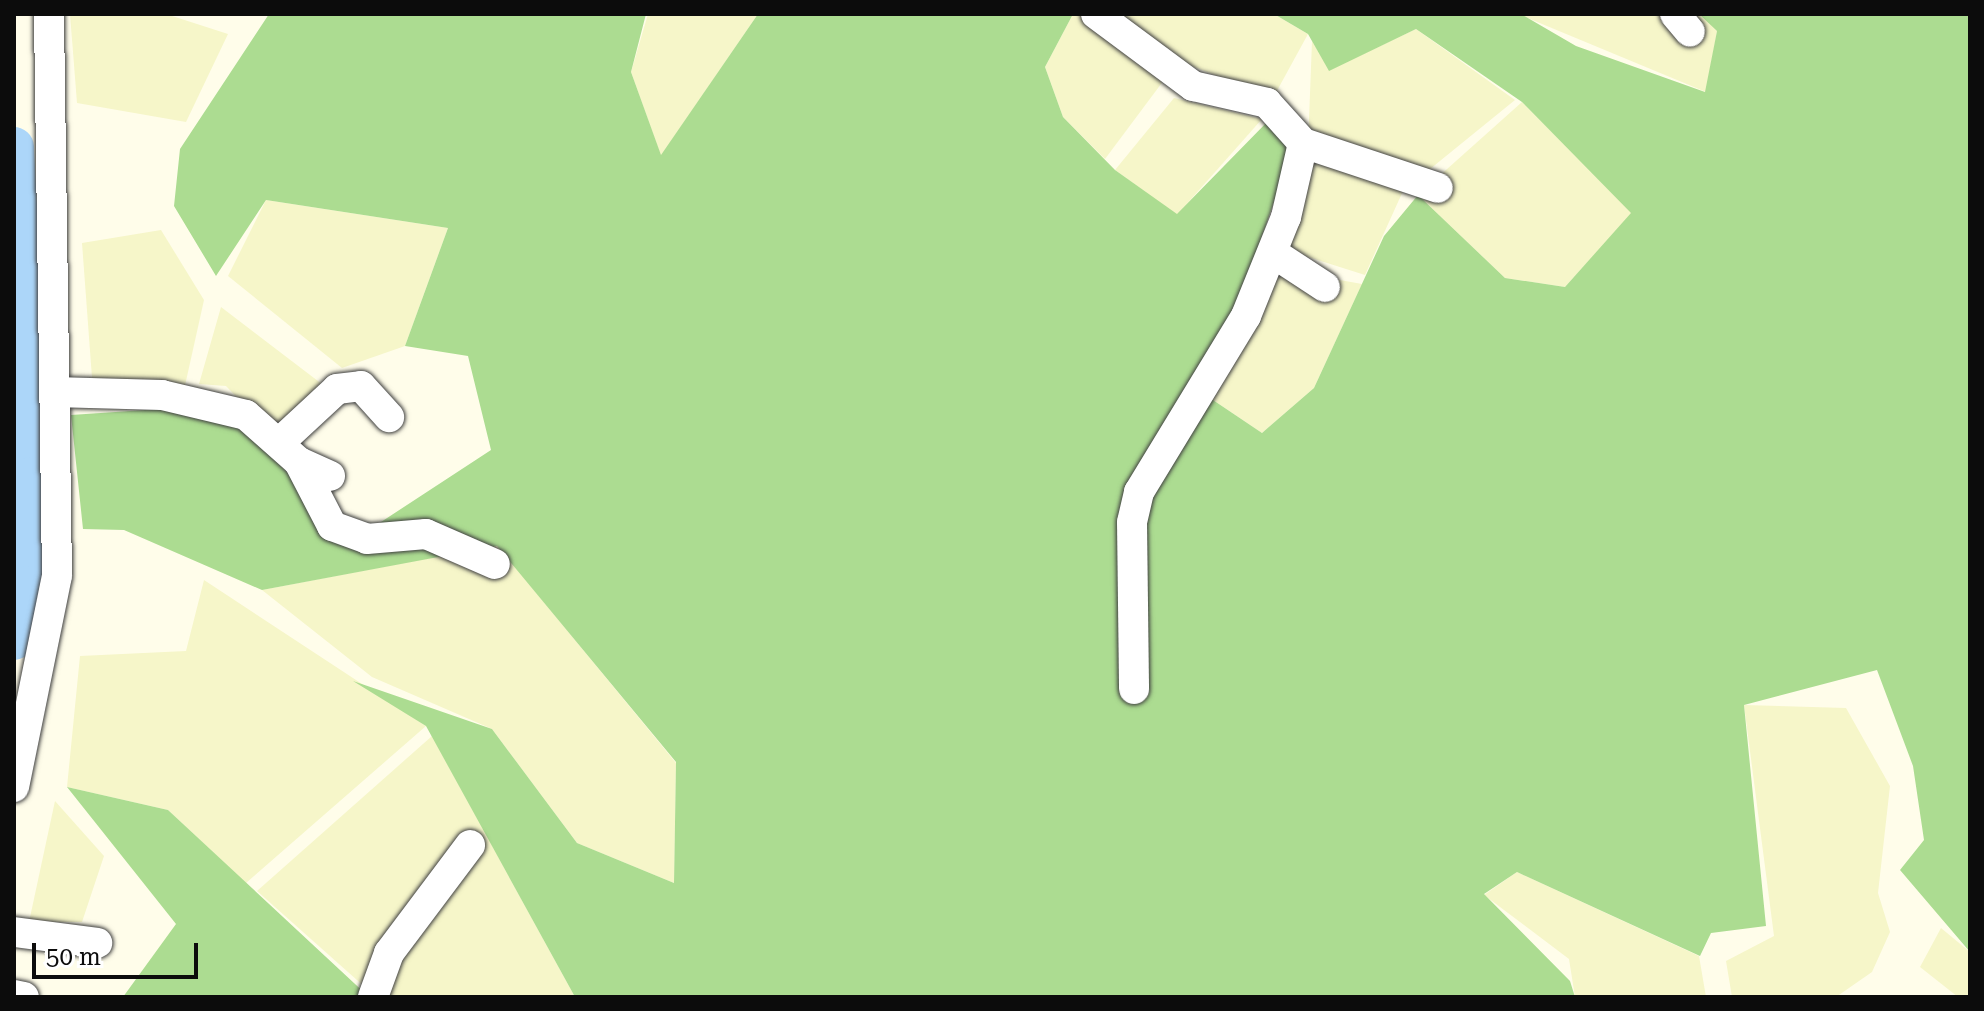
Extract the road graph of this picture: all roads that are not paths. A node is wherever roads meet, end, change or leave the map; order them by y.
1 (49, 14) edge
2 (1096, 14) edge
3 (1303, 143) junction
4 (1438, 188) dead end
5 (1273, 253) junction
6 (1325, 287) dead end
7 (54, 392) junction
8 (389, 417) dead end
9 (289, 452) junction
10 (330, 476) dead end
11 (495, 564) dead end
12 (1134, 689) dead end
13 (14, 787) edge
14 (470, 845) dead end
15 (14, 932) edge
16 (97, 943) dead end
17 (14, 995) edge
18 (24, 997) edge
19 (373, 997) edge

1 - 7 street
2 - 3 street
3 - 4 street
3 - 5 street
5 - 6 street
5 - 12 street
7 - 9 street
7 - 13 street
8 - 9 street
9 - 10 street
9 - 11 street
14 - 19 street
15 - 16 street
17 - 18 street

